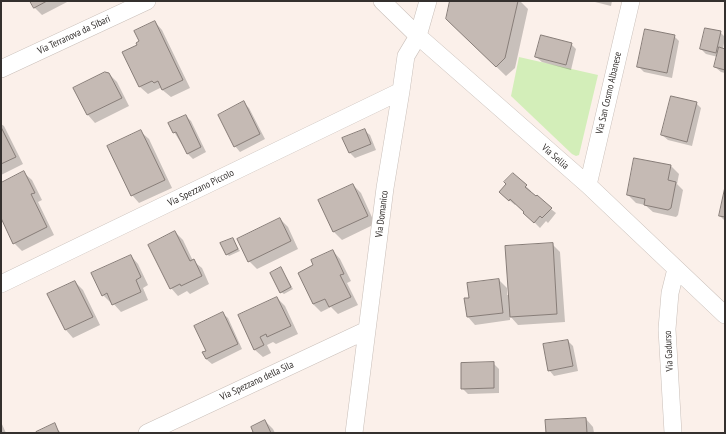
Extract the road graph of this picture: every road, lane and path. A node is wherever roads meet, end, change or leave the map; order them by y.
1 (147, 1) edge
2 (382, 1) edge
3 (428, 1) edge
4 (631, 1) edge
5 (418, 36) junction
6 (1, 69) edge
7 (401, 91) junction
8 (588, 185) junction
9 (676, 269) junction
10 (1, 284) edge
11 (725, 315) edge
12 (368, 330) junction
13 (147, 433) edge
14 (354, 433) edge
15 (673, 433) edge

1 - 6 street, Via Terranova da Sibari
2 - 5 street, Via Sellia
3 - 5 street, Via Domanico
4 - 8 street, Via San Cosmo Albanese
5 - 7 street, Via Domanico
5 - 8 street, Via Sellia
7 - 10 street, Via Spezzano Piccolo
7 - 12 street, Via Domanico
8 - 9 street, Via Sellia
9 - 11 street, Via Sellia
9 - 15 street, Via Gadurso
12 - 13 street, Via Spezzano della Sila
12 - 14 street, Via Domanico

